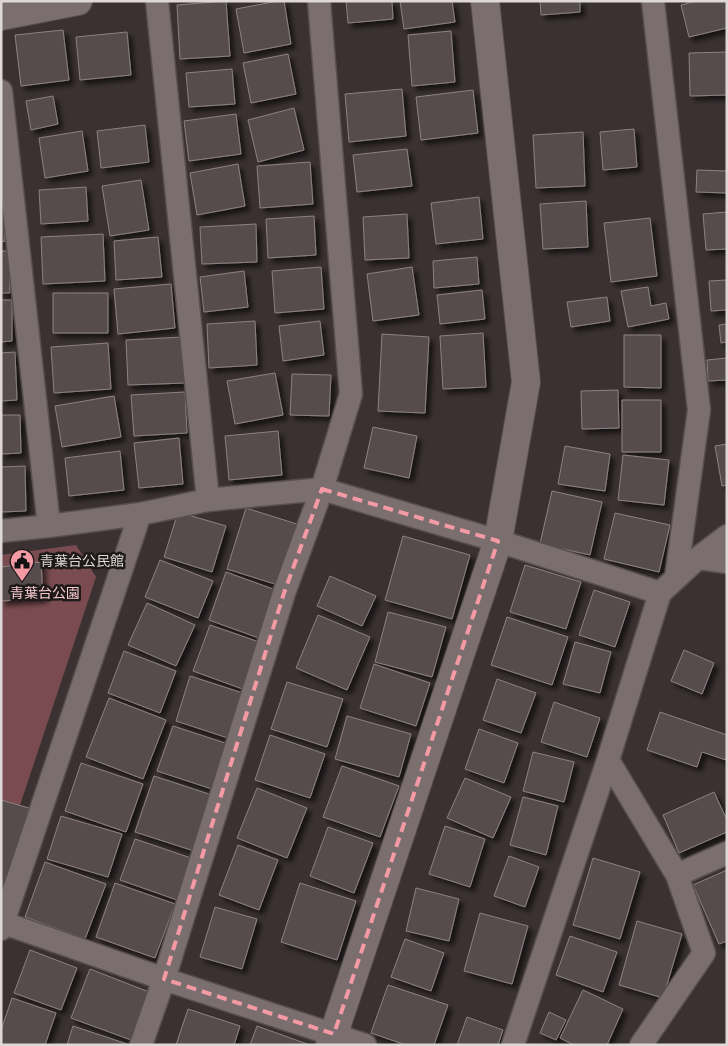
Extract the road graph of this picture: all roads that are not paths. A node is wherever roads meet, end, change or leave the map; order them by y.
1 (78, 1) edge
2 (157, 1) edge
3 (319, 1) edge
4 (485, 1) edge
5 (653, 1) edge
6 (1, 16) edge
7 (1, 91) edge
8 (322, 489) junction
9 (208, 500) junction
10 (140, 514) junction
11 (48, 526) junction
12 (1, 531) edge
13 (727, 536) edge
14 (498, 541) junction
15 (698, 558) junction
16 (727, 562) edge
17 (668, 586) junction
18 (608, 760) junction
19 (727, 853) edge
20 (677, 875) junction
21 (2, 924) edge
22 (164, 979) junction
23 (332, 1039) edge
24 (141, 1045) edge
25 (365, 1045) edge
26 (513, 1045) edge
27 (641, 1045) edge

1 - 6 street
2 - 9 street
3 - 8 street
4 - 14 street
5 - 17 street
7 - 11 street
8 - 9 street
8 - 14 street
8 - 22 street
9 - 10 street
10 - 11 street
10 - 21 street
11 - 12 street
13 - 15 street
14 - 17 street
14 - 23 street
15 - 16 street
15 - 17 street
17 - 18 street
18 - 20 street
18 - 26 street
19 - 20 street
20 - 27 street
21 - 22 street
22 - 23 street
22 - 24 street
23 - 25 street

